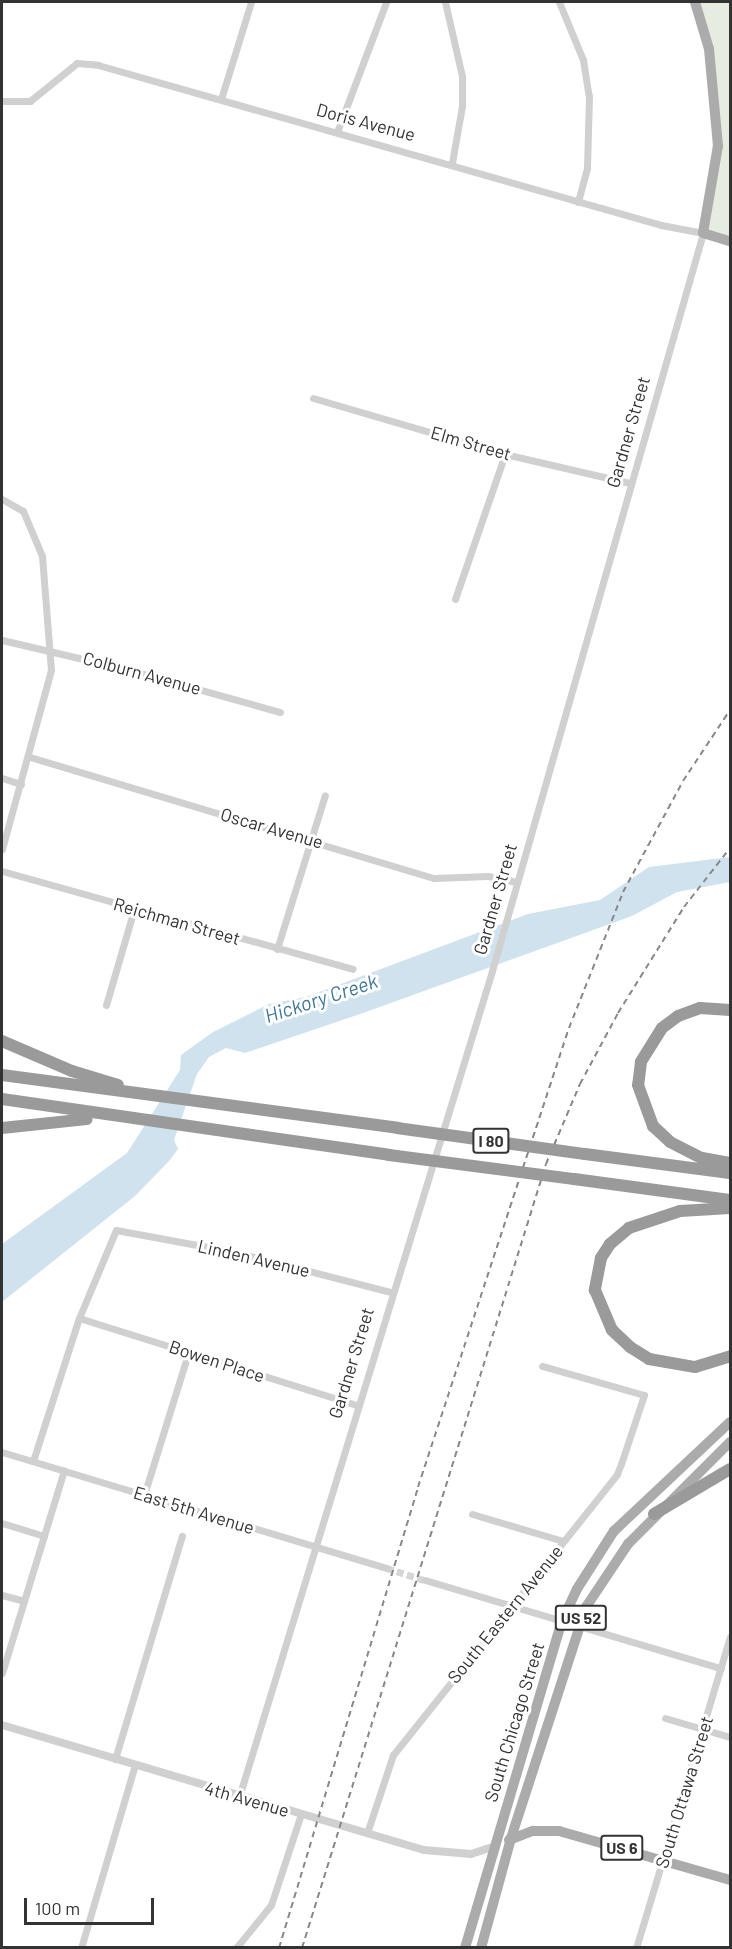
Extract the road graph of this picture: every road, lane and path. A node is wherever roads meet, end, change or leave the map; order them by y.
1 (251, 2) edge
2 (386, 2) edge
3 (445, 2) edge
4 (559, 2) edge
5 (695, 2) edge
6 (221, 99) junction
7 (2, 101) edge
8 (337, 132) junction
9 (452, 163) junction
10 (578, 202) junction
11 (703, 233) junction
12 (730, 241) edge
13 (313, 398) dead end
14 (505, 454) junction
15 (630, 483) junction
16 (2, 499) edge
17 (455, 599) dead end
18 (2, 640) edge
19 (51, 650) junction
20 (280, 712) dead end
21 (30, 757) junction
22 (2, 778) edge
23 (21, 784) junction
24 (325, 795) dead end
25 (311, 839) junction
26 (2, 849) edge
27 (2, 871) edge
28 (516, 882) junction
29 (134, 909) junction
30 (277, 949) junction
31 (353, 969) dead end
32 (106, 1005) dead end
33 (730, 1010) edge
34 (2, 1041) edge
35 (2, 1075) edge
36 (127, 1090) junction
37 (2, 1099) edge
38 (112, 1118) junction
39 (2, 1128) edge
40 (730, 1162) edge
41 (730, 1173) edge
42 (730, 1200) edge
43 (730, 1208) edge
44 (391, 1292) junction
45 (79, 1318) junction
46 (188, 1354) junction
47 (730, 1356) edge
48 (542, 1366) dead end
49 (356, 1405) junction
50 (730, 1422) edge
51 (730, 1442) edge
52 (2, 1452) edge
53 (33, 1461) junction
54 (730, 1469) edge
55 (64, 1470) junction
56 (144, 1495) junction
57 (472, 1514) dead end
58 (654, 1515) junction
59 (2, 1523) edge
60 (44, 1536) junction
61 (182, 1536) dead end
62 (563, 1541) junction
63 (313, 1546) junction
64 (387, 1568) tunnel mouth
65 (425, 1580) tunnel mouth
66 (2, 1594) edge
67 (24, 1601) junction
68 (511, 1605) junction
69 (562, 1621) junction
70 (578, 1625) junction
71 (730, 1637) edge
72 (721, 1668) junction
73 (2, 1673) edge
74 (665, 1718) dead end
75 (2, 1725) edge
76 (703, 1729) junction
77 (730, 1737) edge
78 (115, 1759) junction
79 (135, 1765) junction
80 (239, 1797) junction
81 (301, 1814) junction
82 (367, 1833) junction
83 (511, 1838) junction
84 (495, 1846) junction
85 (663, 1860) junction
86 (730, 1880) edge
87 (81, 1947) edge
88 (236, 1947) edge
89 (465, 1947) edge
90 (482, 1947) edge
91 (636, 1947) edge

1 - 6 street
2 - 8 street
3 - 9 street
4 - 10 street
5 - 11 main road, Gardner Street
6 - 7 street, Doris Avenue
6 - 8 street, Doris Avenue
8 - 9 street, Doris Avenue
9 - 10 street, Doris Avenue
10 - 11 street, Doris Avenue
11 - 12 main road, Doris Avenue
11 - 15 street, Gardner Street
13 - 14 street, Elm Street
14 - 15 street, Elm Street
14 - 17 street
15 - 28 street, Gardner Street
16 - 19 street
18 - 19 street, Colburn Avenue
19 - 20 street, Colburn Avenue
19 - 21 street
21 - 23 street
21 - 25 street, Oscar Avenue
22 - 23 street
23 - 26 street
24 - 25 street
25 - 28 street, Oscar Avenue
25 - 30 street
27 - 29 street, Reichman Street
28 - 44 street, Gardner Street
29 - 30 street, Reichman Street
29 - 32 street
30 - 31 street, Reichman Street
33 - 40 highway
34 - 36 highway
35 - 36 highway, I 80
36 - 41 highway, I 80, bridge
37 - 38 highway, I 80
38 - 39 highway
38 - 42 highway, I 80, bridge
43 - 47 highway
44 - 45 street, Linden Avenue
44 - 49 street, Gardner Street
45 - 46 street, Bowen Place
45 - 53 street
46 - 49 street, Bowen Place
46 - 56 street
48 - 62 street, South Eastern Avenue
49 - 63 street, Gardner Street
50 - 69 main road, South Chicago Street / US 52
51 - 58 main road, South Chicago Street / US 52
52 - 53 street, East 5th Avenue
53 - 55 street, East 5th Avenue
54 - 58 highway
55 - 56 street, East 5th Avenue
55 - 60 street
56 - 63 street, East 5th Avenue
57 - 62 street
58 - 70 main road, South Chicago Street / US 52
59 - 60 street
60 - 67 street
61 - 78 street
62 - 68 street, South Eastern Avenue
63 - 64 street, East 5th Avenue
63 - 80 street, Gardner Street
65 - 68 street
66 - 67 street
67 - 73 street
68 - 69 street
68 - 82 street, South Eastern Avenue
69 - 70 street
69 - 84 main road, South Chicago Street / US 52
70 - 72 street
70 - 83 main road, South Chicago Street / US 52
71 - 72 street, South Ottawa Street
72 - 76 street, South Ottawa Street
74 - 76 street
75 - 78 street, 4th Avenue
76 - 77 street
76 - 85 street, South Ottawa Street
78 - 79 street, 4th Avenue
79 - 80 street, 4th Avenue
79 - 87 street
80 - 81 street, 4th Avenue
81 - 82 street, 4th Avenue
81 - 88 street
82 - 84 street, 4th Avenue
83 - 84 main road, US 6
83 - 85 main road, US 6
83 - 90 main road, South Chicago Street
84 - 89 main road, South Chicago Street
85 - 86 main road, US 6
85 - 91 street, South Ottawa Street

